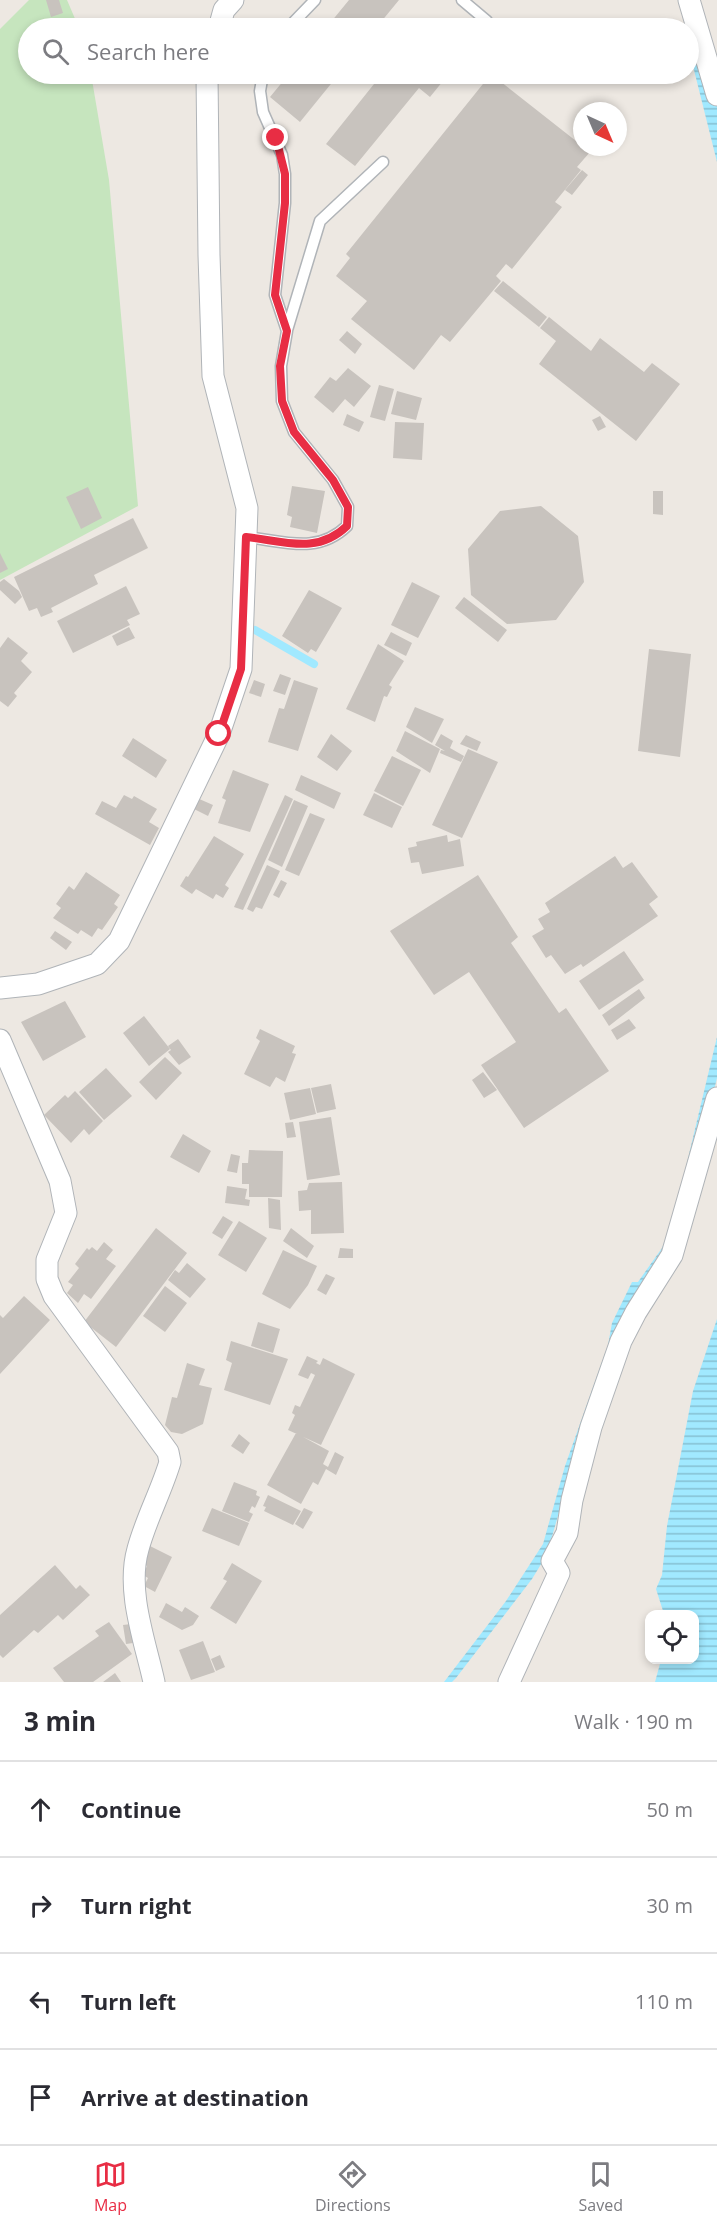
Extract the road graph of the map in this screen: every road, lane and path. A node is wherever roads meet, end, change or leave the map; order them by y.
1 (233, 0) edge
2 (315, 0) edge
3 (462, 0) edge
4 (689, 0) edge
5 (222, 18) edge
6 (298, 18) edge
7 (483, 18) edge
8 (694, 18) edge
9 (699, 34) edge
10 (207, 84) edge
11 (261, 84) edge
12 (717, 95) edge
13 (383, 162) dead end
14 (287, 331) junction
15 (246, 537) junction
16 (0, 988) edge
17 (0, 1040) edge
18 (717, 1098) edge
19 (154, 1682) edge
20 (509, 1682) edge

1 - 5 street
2 - 6 lane
3 - 7 lane
4 - 8 street
9 - 12 street
10 - 15 street
11 - 14 lane
13 - 14 lane
14 - 15 lane
15 - 16 street
17 - 19 street
18 - 20 street

